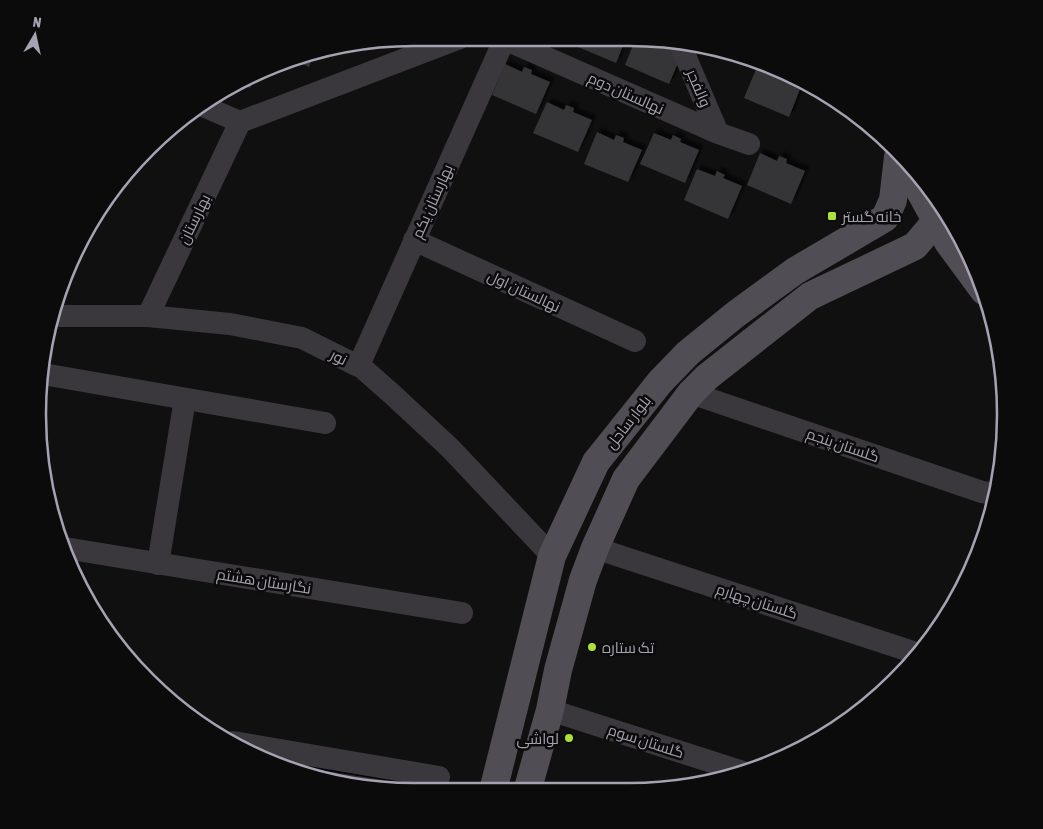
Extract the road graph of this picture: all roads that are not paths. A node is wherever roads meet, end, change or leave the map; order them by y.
1 (439, 46) edge
2 (500, 46) edge
3 (522, 46) edge
4 (683, 50) edge
5 (209, 109) edge
6 (240, 122) junction
7 (718, 133) junction
8 (749, 144) dead end
9 (897, 163) edge
10 (916, 184) edge
11 (936, 221) junction
12 (414, 240) junction
13 (965, 265) edge
14 (60, 316) edge
15 (148, 316) junction
16 (634, 341) dead end
17 (359, 365) junction
18 (48, 375) edge
19 (691, 393) junction
20 (185, 399) junction
21 (325, 423) dead end
22 (987, 497) edge
23 (595, 548) junction
24 (72, 549) edge
25 (552, 556) junction
26 (158, 564) junction
27 (583, 580) junction
28 (462, 613) dead end
29 (910, 651) edge
30 (550, 710) junction
31 (252, 745) edge
32 (731, 768) edge
33 (439, 777) dead end
34 (496, 783) edge
35 (529, 783) edge

1 - 6 street
2 - 12 street, بهارستان یکم
3 - 7 street, نهالستان دوم
4 - 7 street, والفجر
5 - 6 street
6 - 15 street, بهارستان
7 - 8 street, نهالستان دوم
9 - 25 main road, بلوار ساحل
10 - 11 main road
11 - 13 main road
11 - 19 main road
12 - 16 street, نهالستان اول
12 - 17 street, بهارستان یکم
14 - 15 street, نور
15 - 17 street, نور
17 - 25 street, نور
18 - 20 street
19 - 22 street, گلستان پنجم
19 - 23 main road
20 - 21 street
20 - 26 street
23 - 27 main road
23 - 29 street, گلستان چهارم
24 - 26 street, نگارستان هشتم
25 - 27 main road
25 - 34 main road, بلوار ساحل
26 - 28 street, نگارستان هشتم
27 - 30 main road
30 - 32 street, گلستان سوم
30 - 35 main road
31 - 33 street

